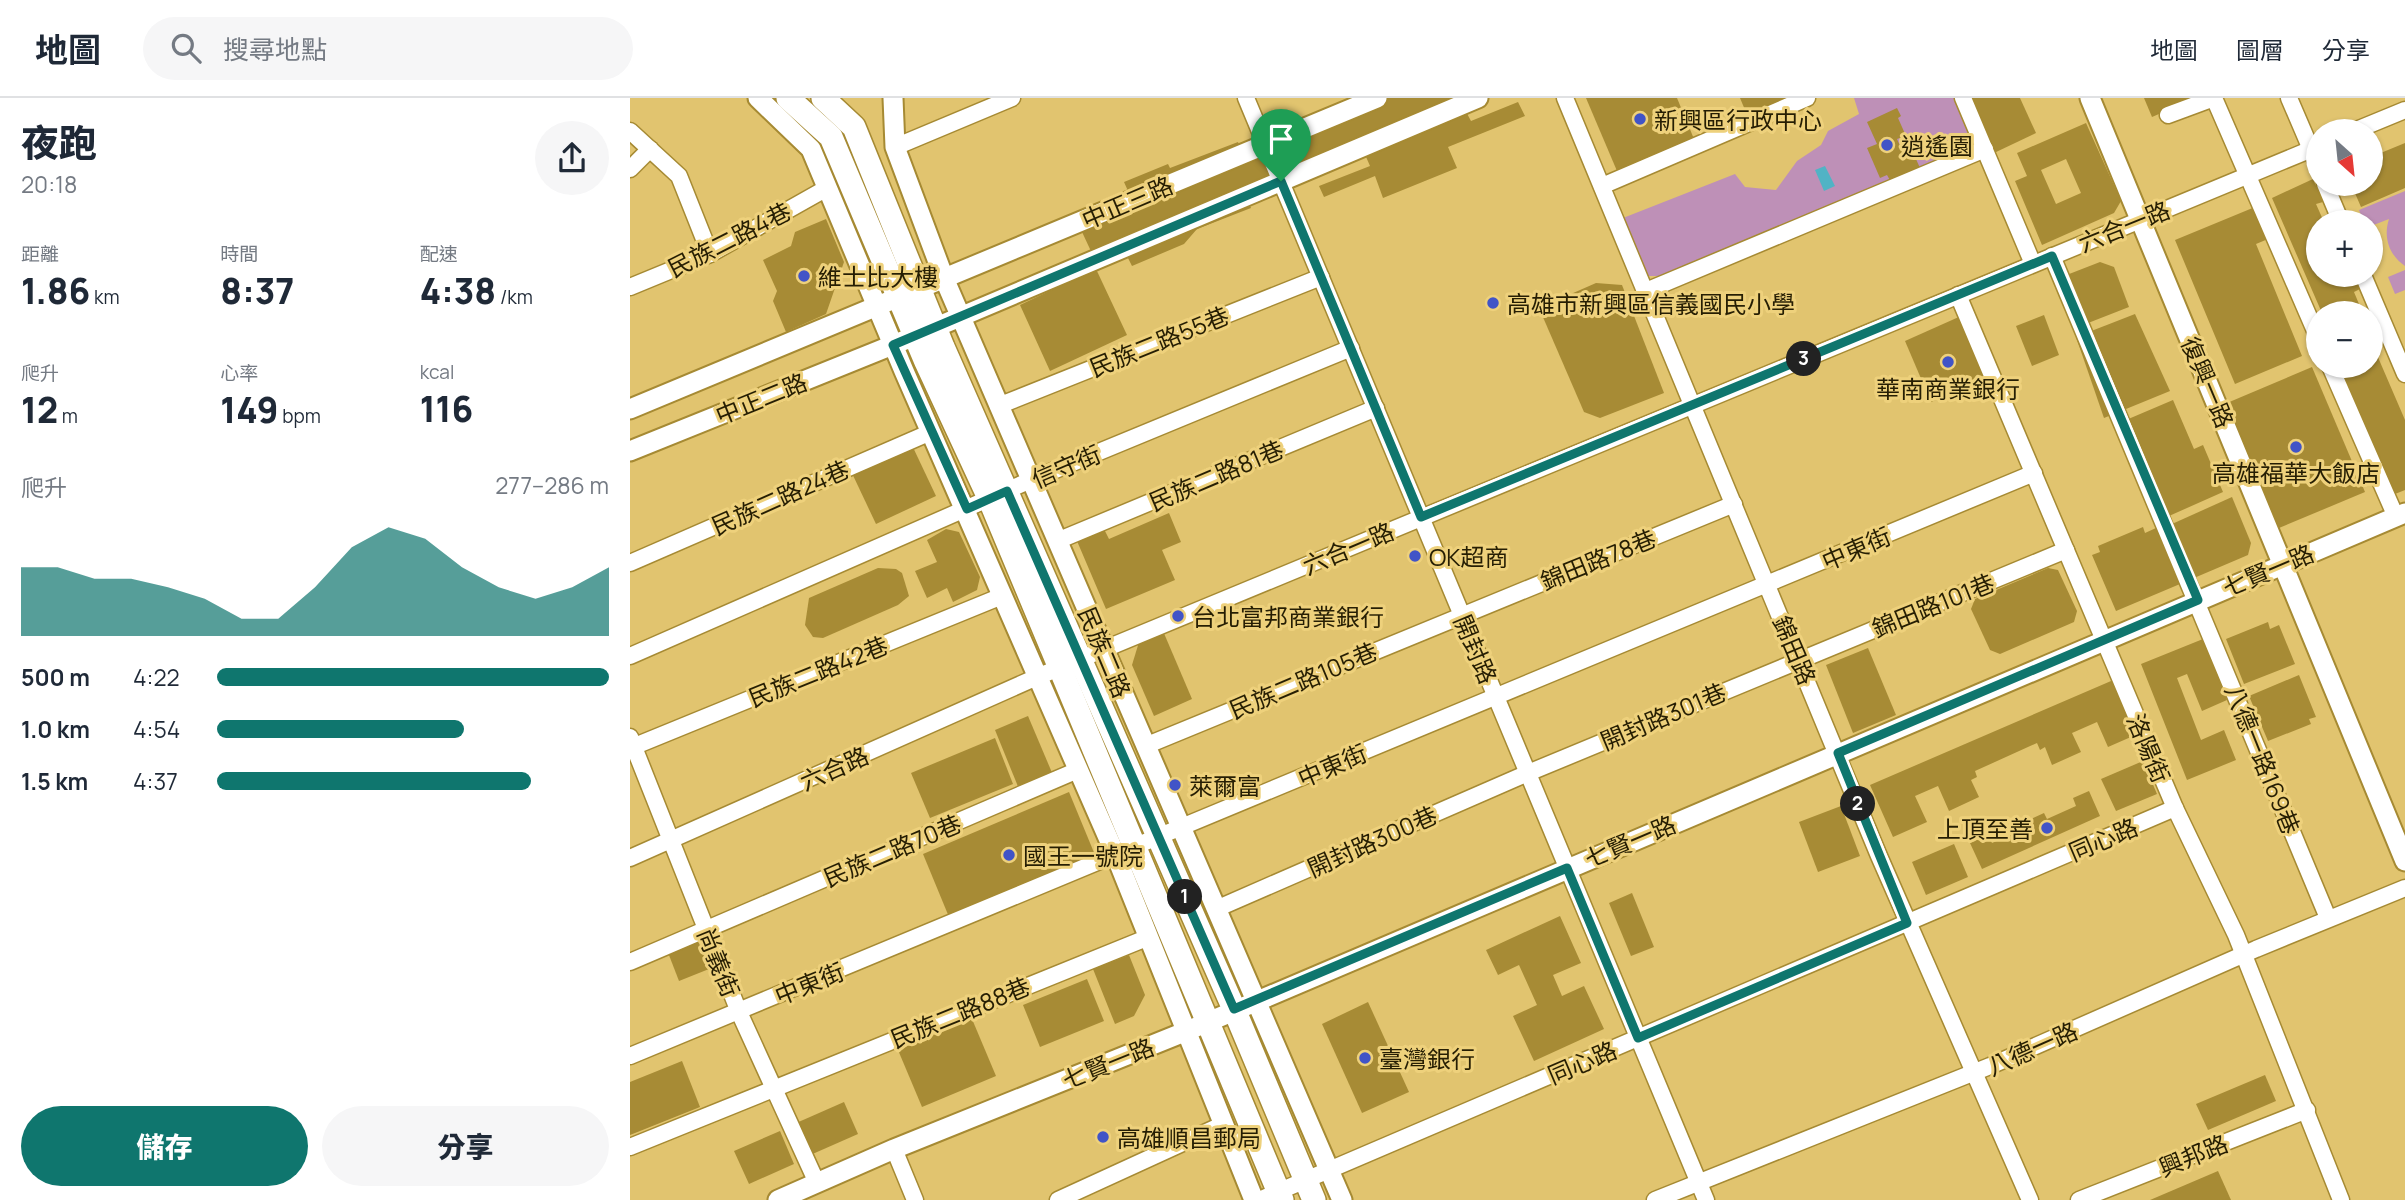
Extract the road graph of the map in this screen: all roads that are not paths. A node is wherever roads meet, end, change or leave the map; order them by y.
1 (758, 98) edge
2 (788, 98) edge
3 (822, 98) edge
4 (893, 98) edge
5 (1012, 98) edge
6 (1246, 98) edge
7 (1377, 98) edge
8 (1478, 98) edge
9 (1565, 98) edge
10 (1807, 98) edge
11 (1963, 98) edge
12 (2090, 98) edge
13 (2214, 98) edge
14 (2290, 98) edge
15 (2405, 110) edge
16 (2168, 115) dead end
17 (2383, 119) edge
18 (2306, 129) edge
19 (630, 131) edge
20 (821, 143) junction
21 (1266, 144) junction
22 (895, 147) junction
23 (650, 149) junction
24 (1984, 149) junction
25 (2306, 151) edge
26 (630, 169) edge
27 (2247, 175) junction
28 (1281, 181) junction
29 (1602, 186) junction
30 (827, 188) junction
31 (2140, 220) junction
32 (710, 254) junction
33 (2052, 256) junction
34 (2033, 264) junction
35 (1321, 277) junction
36 (944, 278) junction
37 (630, 287) edge
38 (2368, 287) edge
39 (1646, 291) junction
40 (909, 293) junction
41 (1958, 295) junction
42 (878, 306) junction
43 (2306, 310) edge
44 (961, 316) junction
45 (925, 332) junction
46 (893, 345) junction
47 (1351, 348) junction
48 (2405, 374) edge
49 (2336, 378) edge
50 (1693, 405) junction
51 (998, 406) junction
52 (1376, 408) junction
53 (630, 409) edge
54 (931, 432) junction
55 (630, 451) edge
56 (2034, 473) junction
57 (1031, 480) junction
58 (998, 495) junction
59 (1734, 504) junction
60 (967, 509) junction
61 (2400, 515) edge
62 (1421, 517) junction
63 (1057, 541) junction
64 (2066, 550) junction
65 (630, 563) edge
66 (2283, 564) junction
67 (1768, 585) junction
68 (1002, 596) junction
69 (2198, 600) junction
70 (1462, 614) junction
71 (2104, 640) junction
72 (1104, 649) junction
73 (630, 656) edge
74 (1080, 659) junction
75 (1799, 660) junction
76 (1047, 672) junction
77 (1496, 696) junction
78 (631, 744) edge
79 (1145, 746) junction
80 (1838, 753) junction
81 (1079, 770) junction
82 (1528, 773) junction
83 (2175, 808) junction
84 (1180, 829) junction
85 (1159, 838) junction
86 (670, 841) junction
87 (1126, 853) junction
88 (630, 858) edge
89 (2405, 861) edge
90 (1567, 868) junction
91 (2405, 888) edge
92 (1216, 909) junction
93 (2328, 918) junction
94 (1907, 923) junction
95 (706, 930) junction
96 (1149, 937) junction
97 (2243, 955) junction
98 (630, 962) edge
99 (1256, 1000) junction
100 (1234, 1009) junction
101 (739, 1012) junction
102 (1208, 1020) junction
103 (1187, 1031) junction
104 (1638, 1038) junction
105 (630, 1056) edge
106 (1976, 1072) junction
107 (772, 1088) junction
108 (2307, 1110) junction
109 (1224, 1124) junction
110 (630, 1147) edge
111 (894, 1149) junction
112 (1330, 1170) junction
113 (817, 1183) junction
114 (1699, 1183) junction
115 (1309, 1190) edge
116 (1268, 1198) edge
117 (778, 1200) edge
118 (915, 1200) edge
119 (1058, 1200) edge
120 (1342, 1200) edge
121 (1655, 1200) edge
122 (1706, 1200) edge
123 (2030, 1200) edge
124 (2079, 1200) edge
125 (2342, 1200) edge

1 - 20 street
2 - 20 main road
3 - 40 main road, 民族二路
4 - 22 street, 民族二路
5 - 22 street
6 - 21 street, 開封路
7 - 21 street, 中正三路
8 - 28 street, 中正三路
9 - 29 street, 錦田路
10 - 29 street
11 - 24 street
12 - 31 street, 復興一路
13 - 16 street
13 - 27 street
14 - 18 street
15 - 17 street
19 - 23 street
20 - 30 street, 民族二路
20 - 40 main road, 民族二路
21 - 28 street, 開封路
21 - 36 street, 中正三路
22 - 36 street, 民族二路
23 - 26 street
23 - 32 street
24 - 34 street
24 - 39 street
25 - 27 street, 六合一路
27 - 31 street, 六合一路
27 - 43 street
28 - 35 street, 開封路
28 - 44 street, 中正三路
29 - 39 street, 錦田路
30 - 32 street, 民族二路4巷
30 - 42 street, 民族二路
31 - 33 street, 六合一路
31 - 66 street, 復興一路
32 - 37 street, 民族二路4巷
33 - 34 street, 六合一路
33 - 69 street, 八德一路169巷
34 - 41 street, 六合一路
35 - 47 street, 開封路
35 - 51 street, 民族二路55巷
36 - 40 street, 中正三路
36 - 44 street, 民族二路
38 - 48 street
39 - 50 street, 錦田路
40 - 42 street, 中正三路
40 - 45 main road, 民族二路
41 - 50 street, 六合一路
41 - 56 street, 洛陽街
42 - 46 street, 民族二路
42 - 53 street, 中正二路
44 - 45 street, 中正三路
44 - 51 street, 民族二路
45 - 46 street, 中正三路
45 - 58 main road, 民族二路
46 - 54 street, 民族二路
46 - 55 street, 中正二路
47 - 52 street, 開封路
47 - 57 street, 信守街
49 - 61 street
50 - 59 street, 錦田路
50 - 62 street, 六合一路
51 - 57 street, 民族二路
52 - 62 street, 開封路
52 - 63 street, 民族二路81巷
54 - 60 street, 民族二路
54 - 65 street, 民族二路24巷
56 - 64 street, 洛陽街
56 - 67 street, 中東街
57 - 58 street, 信守街
57 - 63 street, 民族二路
58 - 60 street, 信守街
58 - 74 main road, 民族二路
58 - 76 main road, 民族二路
59 - 67 street, 錦田路
59 - 70 street, 錦田路78巷
60 - 68 street, 民族二路
60 - 73 street, 信守街
61 - 66 street, 七賢一路
62 - 70 street, 開封路
62 - 72 street, 六合一路
63 - 72 street, 民族二路
64 - 71 street, 洛陽街
64 - 75 street, 錦田路101巷
66 - 69 street, 七賢一路
66 - 89 street, 復興一路
67 - 75 street, 錦田路
67 - 77 street, 中東街
68 - 76 street, 民族二路
68 - 78 street, 民族二路42巷
69 - 71 street, 七賢一路
69 - 93 street, 八德一路169巷
70 - 77 street, 開封路
70 - 79 street, 民族二路105巷
71 - 80 street, 七賢一路
71 - 83 street, 洛陽街
72 - 74 street, 六合一路
72 - 79 street, 民族二路
74 - 76 street, 六合一路
74 - 85 main road, 民族二路
75 - 80 street, 錦田路
75 - 82 street, 開封路301巷
76 - 81 street, 民族二路
76 - 86 street, 六合路
76 - 87 main road, 民族二路
77 - 82 street, 開封路
77 - 84 street, 中東街
78 - 86 street, 尚義街
79 - 84 street, 民族二路
80 - 90 street, 七賢一路
80 - 94 street, 錦田路
81 - 87 street, 民族二路
81 - 95 street, 民族二路70巷
82 - 90 street, 開封路
82 - 92 street, 開封路300巷
83 - 94 street, 同心路
83 - 97 street, 洛陽街
84 - 85 street, 中東街
84 - 92 street, 民族二路
85 - 87 street, 中東街
85 - 100 main road, 民族二路
86 - 88 street, 六合路
86 - 95 street, 尚義街
87 - 96 street, 民族二路
87 - 101 street, 中東街
87 - 102 main road, 民族二路
90 - 99 street, 七賢一路
90 - 104 street, 開封路
91 - 93 street, 八德一路
92 - 99 street, 民族二路
93 - 97 street, 八德一路
94 - 104 street, 同心路
94 - 106 street, 錦田路
95 - 98 street, 民族二路70巷
95 - 101 street, 尚義街
96 - 103 street, 民族二路
96 - 107 street, 民族二路88巷
97 - 106 street, 八德一路
97 - 108 street, 洛陽街
99 - 100 street, 七賢一路
99 - 112 street, 民族二路
100 - 102 street, 七賢一路
100 - 115 main road, 民族二路
101 - 105 street, 中東街
101 - 107 street, 尚義街
102 - 103 street, 七賢一路
102 - 116 main road, 民族二路
103 - 109 street, 民族二路
103 - 111 street, 七賢一路
104 - 112 street, 同心路
104 - 114 street, 開封路
106 - 114 street, 八德一路
106 - 123 street, 錦田路
107 - 110 street, 民族二路88巷
107 - 113 street, 尚義街
108 - 124 street, 興邦路
108 - 125 street, 洛陽街
109 - 116 street, 民族二路
109 - 119 street
111 - 113 street, 七賢一路
111 - 118 street
112 - 115 street, 同心路
112 - 120 street, 民族二路
113 - 117 street, 七賢一路
114 - 121 street, 八德一路
114 - 122 street, 開封路
115 - 116 street, 同心路

